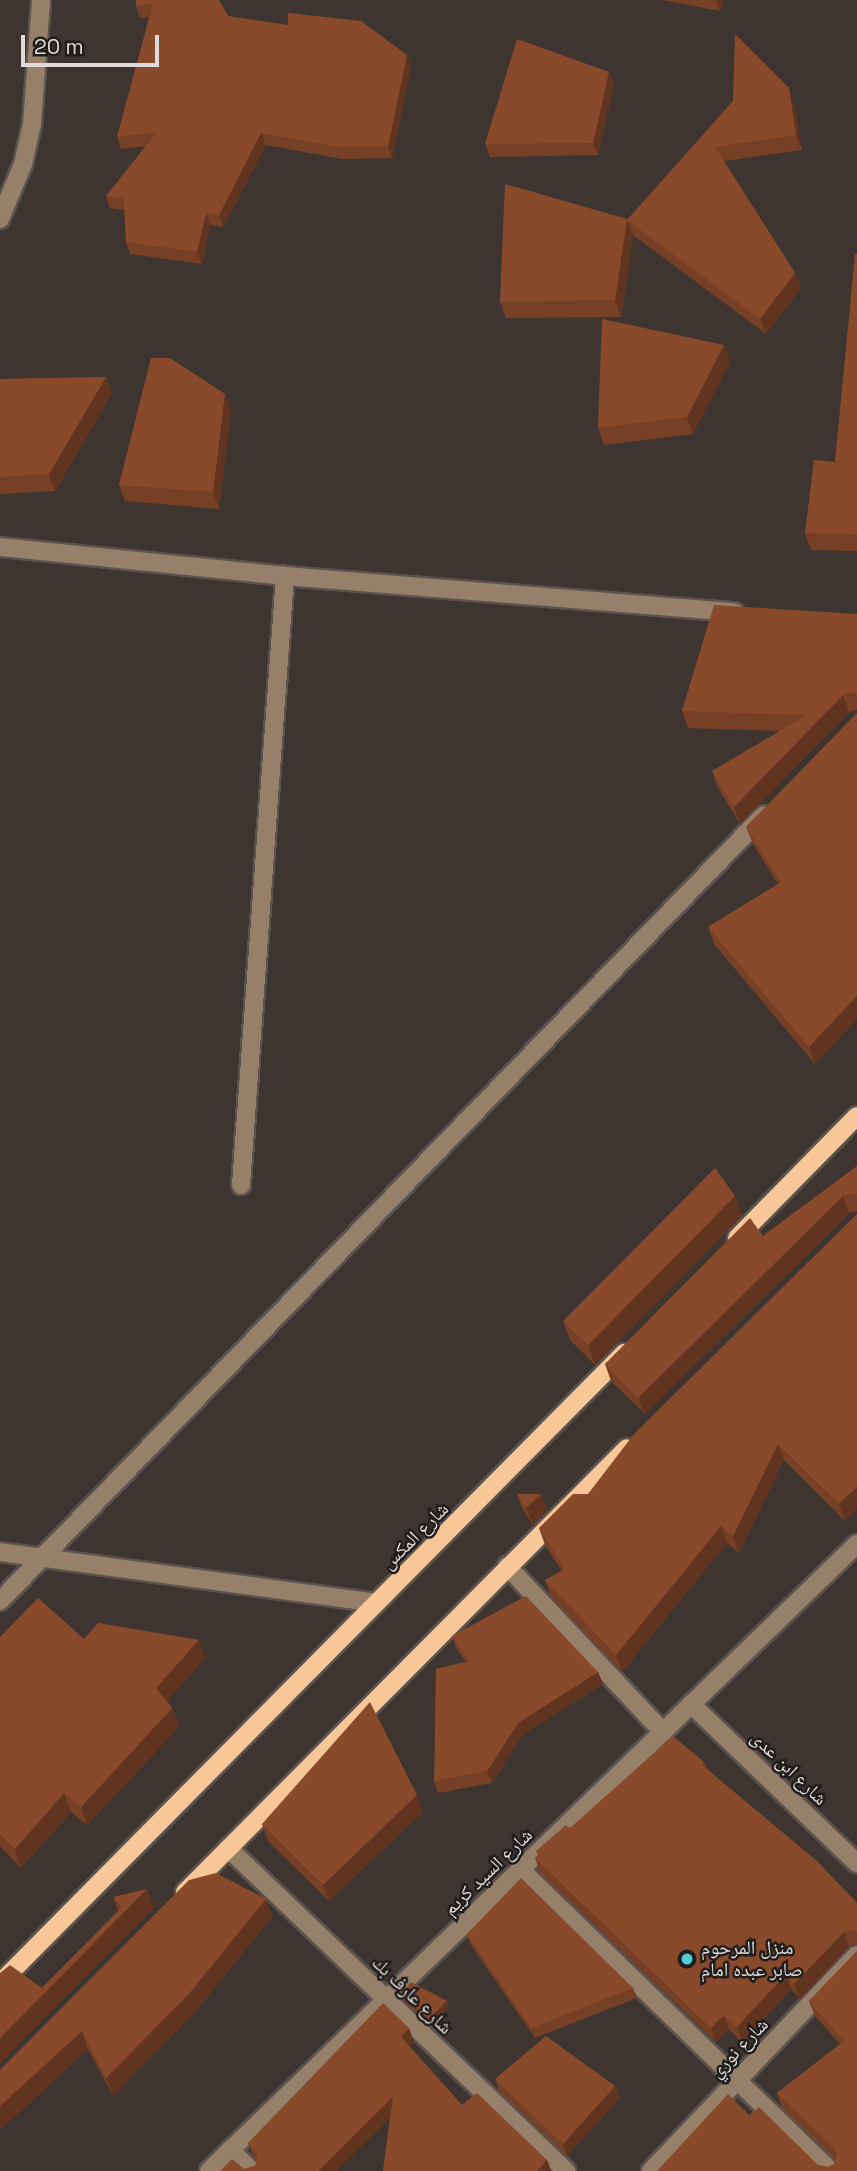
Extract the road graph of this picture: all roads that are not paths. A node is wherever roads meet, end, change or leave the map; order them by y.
1 (41, 0) edge
2 (0, 219) edge
3 (0, 547) edge
4 (285, 576) junction
5 (750, 613) edge
6 (779, 799) edge
7 (857, 1116) edge
8 (241, 1185) dead end
9 (722, 1254) edge
10 (635, 1342) edge
11 (637, 1438) edge
12 (857, 1544) edge
13 (0, 1552) edge
14 (43, 1556) junction
15 (507, 1566) junction
16 (0, 1601) edge
17 (377, 1603) junction
18 (691, 1704) junction
19 (663, 1732) junction
20 (228, 1848) junction
21 (857, 1863) edge
22 (521, 1870) junction
23 (171, 1906) edge
24 (857, 1955) edge
25 (0, 1983) edge
26 (386, 1999) junction
27 (737, 2080) junction
28 (230, 2150) junction
29 (209, 2171) edge
30 (252, 2171) edge
31 (566, 2171) edge
32 (650, 2171) edge
33 (831, 2171) edge

1 - 2 street
3 - 4 street
4 - 5 street
4 - 8 street
6 - 14 street
7 - 9 main road
10 - 17 main road, شارع المكس
11 - 15 main road
12 - 18 street, شارع السيد كريم
13 - 14 street
14 - 16 street
14 - 17 street
15 - 19 street
15 - 20 main road
17 - 25 main road, شارع المكس
18 - 19 street, شارع السيد كريم
18 - 21 street, شارع ابن عدى
19 - 22 street, شارع السيد كريم
20 - 23 main road
20 - 26 street, شارع عارف بك
22 - 26 street, شارع السيد كريم
22 - 27 street
24 - 27 street, شارع نوري
26 - 28 street, شارع السيد كريم
26 - 31 street, شارع عارف بك
27 - 32 street, شارع نوري
27 - 33 street
28 - 29 street, شارع السيد كريم
28 - 30 street

